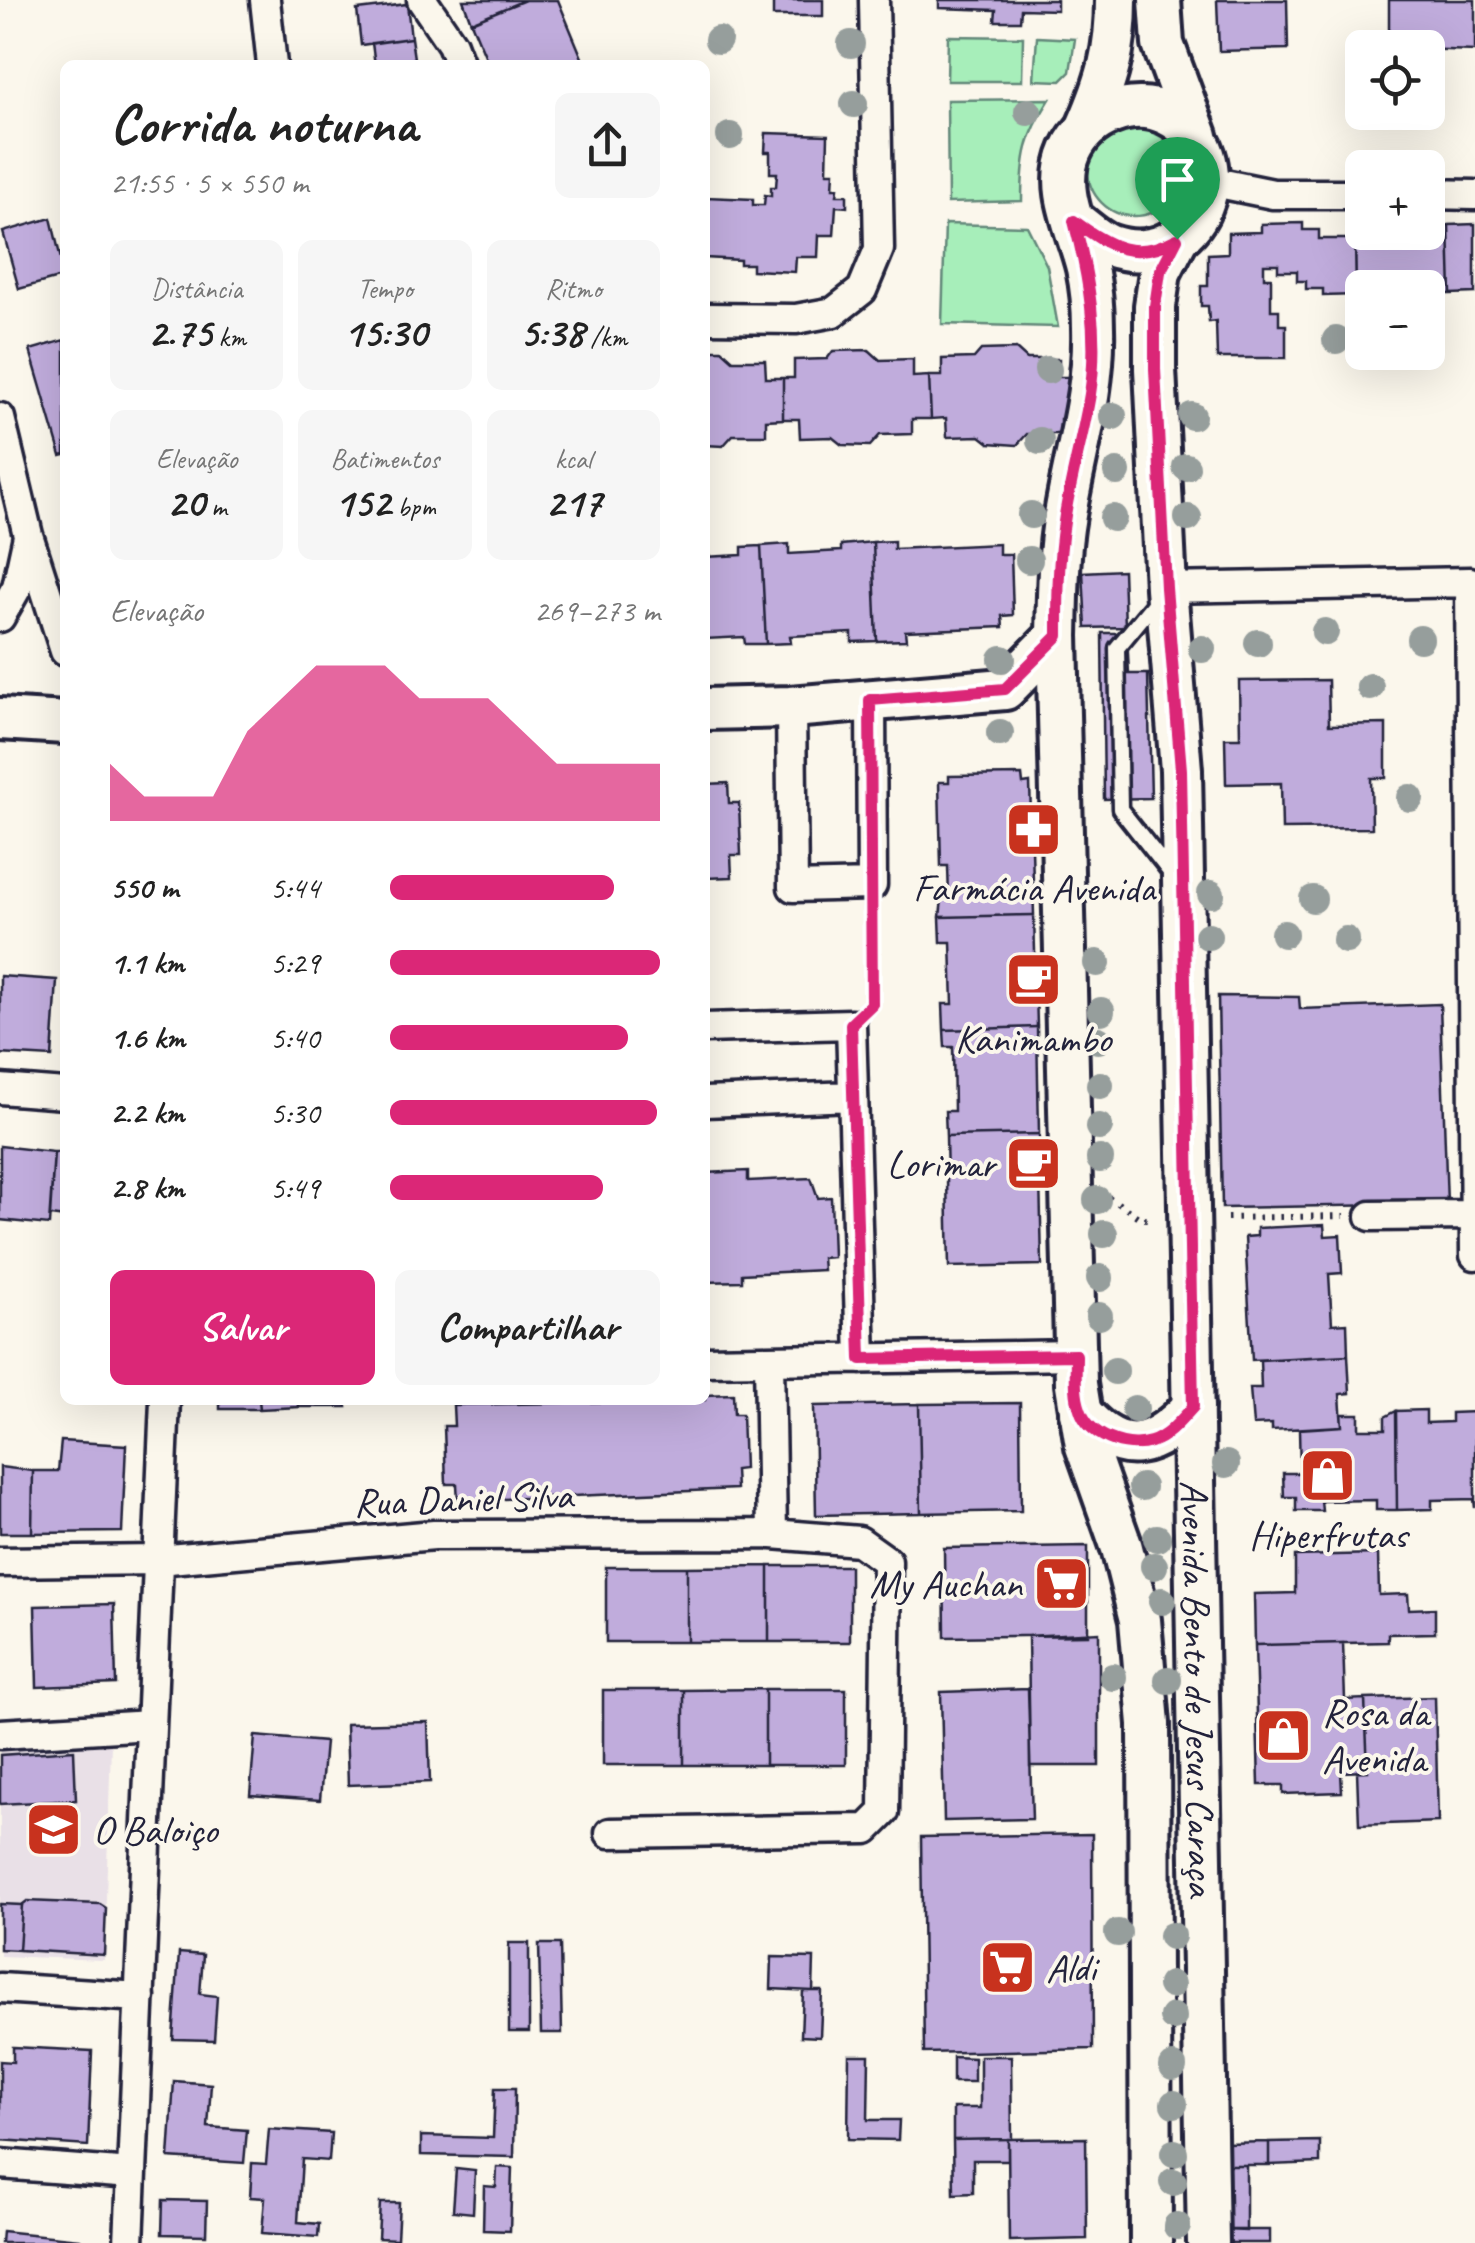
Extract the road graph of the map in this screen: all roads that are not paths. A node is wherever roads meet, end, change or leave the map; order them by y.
1 (266, 0) edge
2 (422, 0) edge
3 (874, 0) edge
4 (1116, 0) edge
5 (1160, 0) edge
6 (272, 60) edge
7 (458, 60) edge
8 (1087, 128) junction
9 (1206, 167) junction
10 (1345, 194) edge
11 (1445, 194) edge
12 (1475, 194) edge
13 (1074, 221) junction
14 (1177, 239) junction
15 (710, 318) edge
16 (0, 418) edge
17 (28, 535) junction
18 (1166, 588) junction
19 (0, 616) edge
20 (60, 635) edge
21 (1058, 636) junction
22 (1005, 689) junction
23 (870, 700) junction
24 (790, 707) junction
25 (710, 709) edge
26 (0, 720) edge
27 (60, 724) edge
28 (1058, 746) junction
29 (1183, 888) junction
30 (710, 1028) edge
31 (0, 1089) edge
32 (60, 1094) edge
33 (852, 1096) junction
34 (710, 1102) edge
35 (1473, 1215) edge
36 (1370, 1216) road end
37 (1475, 1255) edge
38 (1076, 1355) junction
39 (861, 1359) junction
40 (770, 1360) junction
41 (710, 1361) edge
42 (165, 1405) edge
43 (1193, 1407) junction
44 (1080, 1412) junction
45 (772, 1534) junction
46 (158, 1560) junction
47 (0, 1562) edge
48 (152, 1725) junction
49 (0, 1734) edge
50 (610, 1833) dead end
51 (0, 1988) edge
52 (140, 1997) junction
53 (0, 2164) edge
54 (132, 2174) junction
55 (129, 2243) edge
56 (1151, 2243) edge
57 (1208, 2243) edge

1 - 6 street
2 - 7 street
3 - 15 street
4 - 8 main road
5 - 9 main road
8 - 9 main road
8 - 13 main road
9 - 10 street
9 - 14 main road
11 - 12 street
13 - 14 main road
13 - 21 main road, Avenida Bento de Jesus Caraça
14 - 18 main road, Avenida Bento de Jesus Caraça
16 - 17 street
17 - 19 street
17 - 20 street
18 - 29 main road, Avenida Bento de Jesus Caraça
18 - 29 lane
18 - 35 street
21 - 22 main road
21 - 28 main road, Avenida Bento de Jesus Caraça
22 - 23 main road
22 - 28 main road
23 - 24 main road
23 - 24 street
24 - 25 main road
26 - 27 main road
28 - 38 main road, Avenida Bento de Jesus Caraça
29 - 43 main road, Avenida Bento de Jesus Caraça
30 - 33 street
31 - 32 street
33 - 34 street
33 - 39 street
35 - 36 street
35 - 37 street
38 - 39 street
38 - 44 main road, Avenida Bento de Jesus Caraça
39 - 40 street
40 - 41 street
40 - 45 street
42 - 46 street
43 - 44 main road
43 - 57 main road, Avenida Bento de Jesus Caraça
44 - 56 main road, Avenida Bento de Jesus Caraça
45 - 46 street, Rua Daniel Silva
45 - 50 street, Rua Daniel Silva
46 - 47 street, Rua Daniel Silva
46 - 48 street
48 - 49 street
48 - 52 street
51 - 52 street
52 - 54 street
53 - 54 street
54 - 55 street

